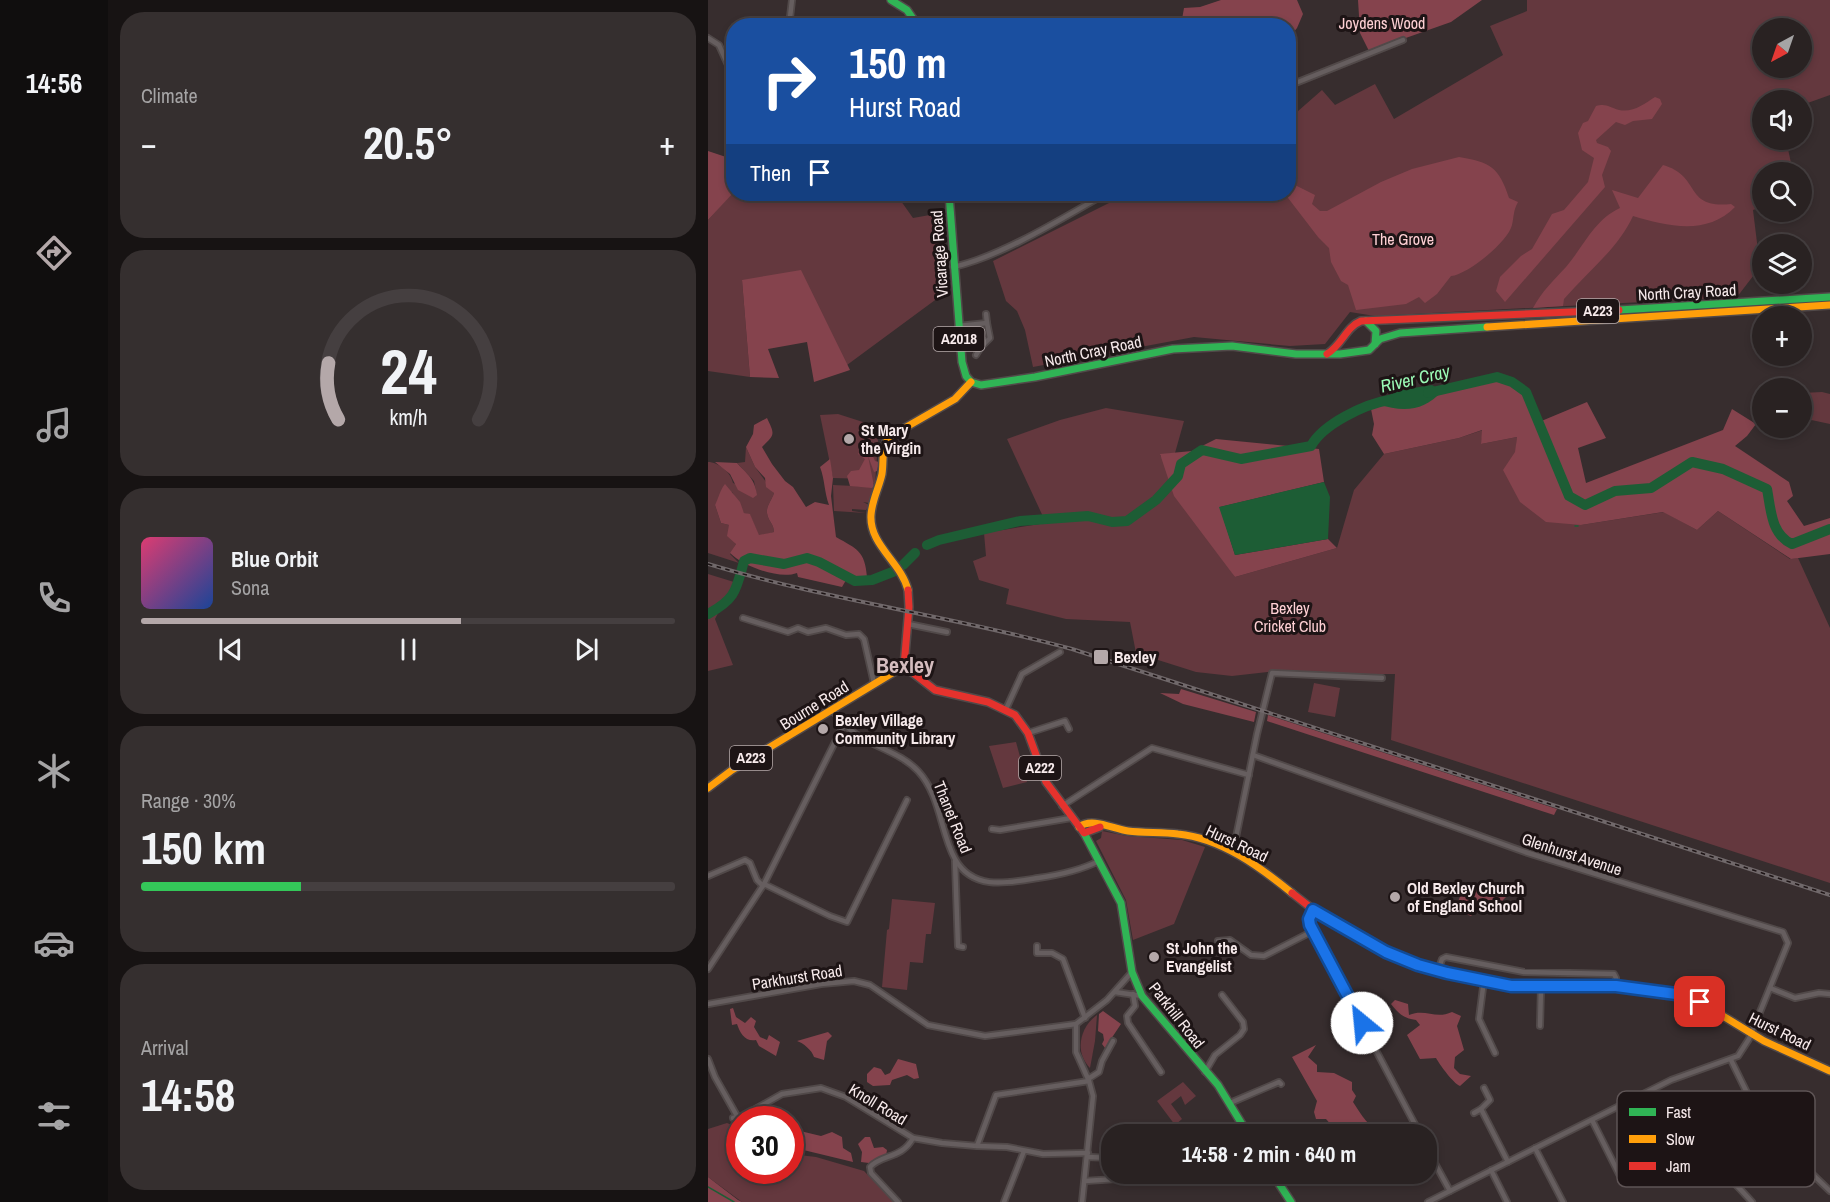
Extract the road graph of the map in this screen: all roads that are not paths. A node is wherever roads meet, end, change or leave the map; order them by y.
1 (792, 0) edge
2 (895, 2) edge
3 (790, 18) edge
4 (912, 18) edge
5 (708, 38) edge
6 (1403, 40) dead end
7 (726, 60) edge
8 (1296, 83) edge
9 (949, 201) edge
10 (1094, 201) edge
11 (953, 267) junction
12 (1830, 297) edge
13 (1830, 307) edge
14 (986, 314) dead end
15 (1366, 321) junction
16 (987, 323) junction
17 (958, 326) junction
18 (1347, 332) junction
19 (1374, 345) junction
20 (1357, 350) junction
21 (976, 355) dead end
22 (1325, 355) junction
23 (971, 382) junction
24 (743, 618) dead end
25 (908, 624) junction
26 (947, 632) dead end
27 (1060, 652) dead end
28 (904, 666) junction
29 (1382, 678) dead end
30 (874, 683) junction
31 (1006, 709) junction
32 (833, 711) junction
33 (844, 724) junction
34 (1069, 729) dead end
35 (1028, 733) junction
36 (1253, 755) junction
37 (1249, 775) junction
38 (708, 788) edge
39 (907, 800) dead end
40 (1062, 806) junction
41 (1071, 818) junction
42 (1104, 826) junction
43 (1079, 827) junction
44 (992, 829) dead end
45 (1084, 833) junction
46 (1233, 852) junction
47 (954, 858) junction
48 (1101, 861) junction
49 (968, 874) junction
50 (708, 876) edge
51 (957, 881) junction
52 (764, 885) junction
53 (1313, 910) junction
54 (1313, 931) junction
55 (1226, 932) dead end
56 (1226, 939) junction
57 (1218, 941) dead end
58 (958, 946) dead end
59 (1037, 946) dead end
60 (708, 969) edge
61 (1438, 971) junction
62 (1132, 972) junction
63 (1484, 980) junction
64 (1616, 986) junction
65 (1541, 987) junction
66 (1770, 988) junction
67 (1115, 992) junction
68 (1133, 994) junction
69 (1830, 994) edge
70 (1222, 995) dead end
71 (1142, 996) junction
72 (708, 1004) edge
73 (1085, 1018) junction
74 (1076, 1024) junction
75 (1540, 1026) dead end
76 (1750, 1033) junction
77 (1113, 1041) dead end
78 (1108, 1049) junction
79 (1114, 1053) dead end
80 (1495, 1053) dead end
81 (708, 1059) edge
82 (1731, 1060) junction
83 (1830, 1071) edge
84 (1161, 1072) dead end
85 (1205, 1072) junction
86 (1089, 1080) junction
87 (1281, 1084) dead end
88 (1484, 1088) dead end
89 (1649, 1091) edge
90 (1748, 1091) edge
91 (1230, 1103) junction
92 (1617, 1107) edge
93 (1481, 1109) junction
94 (1474, 1113) dead end
95 (1592, 1120) junction
96 (1242, 1124) edge
97 (1415, 1124) edge
98 (913, 1138) junction
99 (977, 1146) junction
100 (1535, 1148) junction
101 (1024, 1151) junction
102 (1088, 1155) junction
103 (1101, 1157) edge
104 (1508, 1162) junction
105 (1437, 1167) edge
106 (1491, 1170) junction
107 (1617, 1170) edge
108 (1815, 1177) edge
109 (1101, 1180) edge
110 (1085, 1181) junction
111 (1279, 1184) edge
112 (1735, 1187) edge
113 (1450, 1191) junction
114 (1830, 1191) edge
115 (898, 1202) edge
116 (1004, 1202) edge
117 (1082, 1202) edge
118 (1291, 1202) edge
119 (1428, 1202) edge
120 (1507, 1202) edge
121 (1563, 1202) edge
122 (1752, 1202) edge

1 - 3 street
2 - 4 main road
5 - 7 street
6 - 8 street
9 - 11 main road, Vicarage Road / A2018
10 - 11 street
11 - 17 main road, Vicarage Road / A2018
12 - 15 main road, North Cray Road / A223
13 - 19 main road, North Cray Road / A223
14 - 16 street
15 - 18 main road, A223
15 - 19 main road
16 - 17 street
16 - 21 street
17 - 23 main road, Vicarage Road / A2018
18 - 20 main road
18 - 22 main road, A223
19 - 20 main road, A223
20 - 22 main road, A223
22 - 23 main road, North Cray Road / A223
23 - 25 main road
24 - 30 street
25 - 26 street
25 - 28 main road
27 - 31 street
28 - 30 main road, Bourne Road
28 - 31 main road
29 - 36 street
30 - 32 main road, Bourne Road
31 - 35 main road, A222
32 - 33 street, Thanet Road
32 - 38 main road, Bourne Road / A223
33 - 47 street, Thanet Road
33 - 52 street
34 - 35 street
35 - 40 main road, A222
36 - 37 street
36 - 66 street, Glenhurst Avenue
37 - 40 street
37 - 46 street
39 - 52 street
40 - 41 main road, A222
41 - 43 main road, A222
41 - 44 street
42 - 43 main road, Hurst Road
42 - 45 main road
42 - 46 main road, Hurst Road
43 - 45 main road, A222
45 - 48 main road, Parkhill Road
46 - 53 main road, Hurst Road
47 - 49 street, Thanet Road
47 - 51 street
48 - 49 street, Thanet Road
48 - 62 main road, Parkhill Road
49 - 51 street
50 - 52 street
51 - 58 street
52 - 60 street
53 - 54 street
53 - 61 main road, Hurst Road
54 - 56 street
54 - 97 street
55 - 56 street
56 - 57 street
59 - 73 street
61 - 63 main road, Hurst Road
61 - 64 street, Hurst Road
62 - 67 street, Parkhurst Road
62 - 71 main road, Parkhill Road
63 - 65 main road, Hurst Road
63 - 80 street
64 - 65 main road, Hurst Road
64 - 76 main road, Hurst Road
65 - 75 street
66 - 69 street
66 - 76 street, Glenhurst Avenue
67 - 68 street
67 - 73 street, Parkhurst Road
68 - 71 street
68 - 84 street
70 - 85 street
71 - 85 main road, Parkhill Road
72 - 74 street, Parkhurst Road
73 - 74 street, Parkhurst Road
74 - 86 street
76 - 82 street, Glenhurst Avenue
76 - 83 main road, Hurst Road
77 - 78 street
78 - 79 street
78 - 86 street
81 - 98 street, Knoll Road
82 - 89 street
82 - 90 street
85 - 91 main road, Parkhill Road
86 - 99 street
86 - 102 street
87 - 91 street
88 - 93 street
91 - 96 main road, Parkhill Road
92 - 95 street
93 - 94 street
93 - 104 street
95 - 100 street
95 - 107 street
98 - 99 street, Knoll Road
98 - 115 street
99 - 101 street, Knoll Road
100 - 104 street
100 - 121 street
101 - 102 street, Knoll Road
101 - 116 street
102 - 103 street, Knoll Road
102 - 110 street
104 - 106 street
105 - 113 street
106 - 113 street
106 - 120 street
108 - 114 street
109 - 110 street
110 - 117 street
111 - 118 main road
112 - 122 street
113 - 119 street

